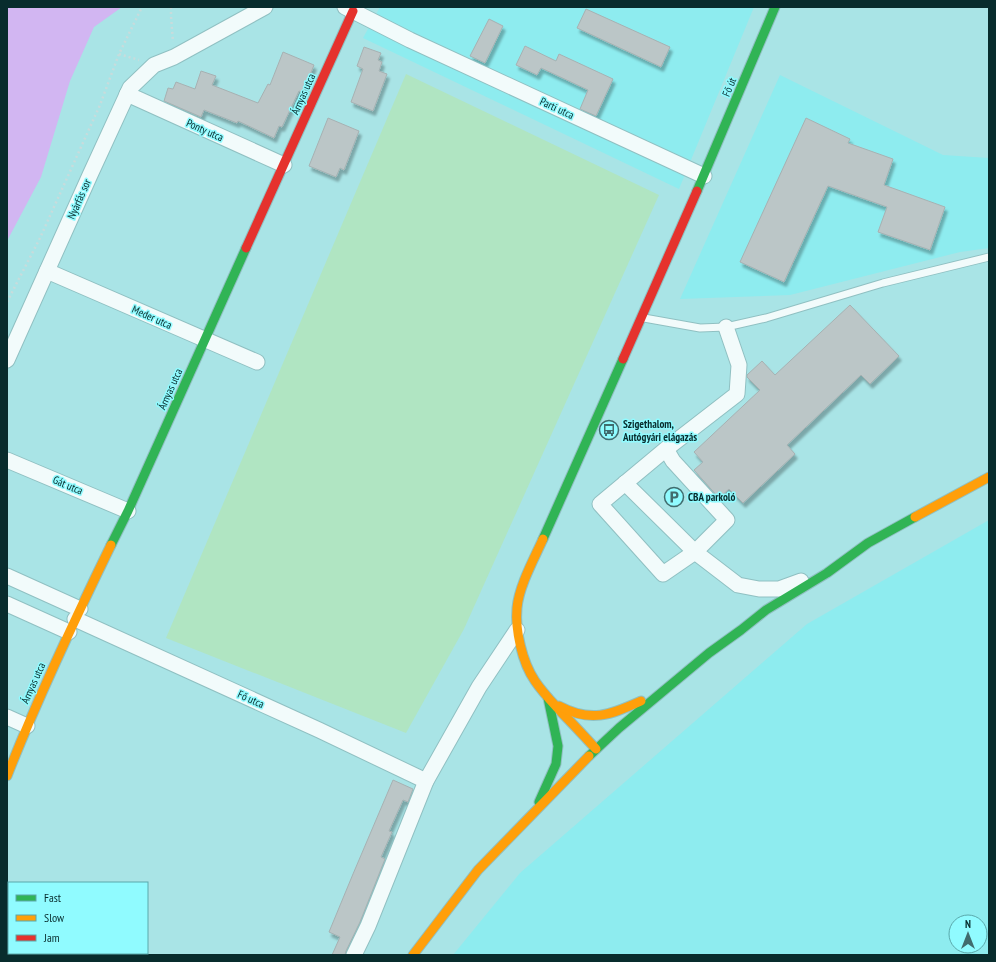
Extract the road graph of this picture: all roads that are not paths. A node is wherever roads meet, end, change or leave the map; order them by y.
1 (265, 7) edge
2 (775, 7) edge
3 (349, 9) edge
4 (127, 94) junction
5 (284, 165) junction
6 (704, 176) junction
7 (989, 257) edge
8 (46, 271) junction
9 (641, 318) junction
10 (726, 327) junction
11 (204, 340) junction
12 (7, 360) edge
13 (257, 362) dead end
14 (666, 449) junction
15 (7, 460) edge
16 (989, 478) edge
17 (625, 483) junction
18 (128, 511) junction
19 (696, 552) junction
20 (827, 572) junction
21 (7, 576) edge
22 (7, 604) edge
23 (75, 620) junction
24 (517, 630) junction
25 (666, 690) junction
26 (548, 698) junction
27 (7, 717) edge
28 (27, 726) junction
29 (596, 749) junction
30 (7, 776) edge
31 (426, 781) junction
32 (535, 812) junction
33 (354, 955) edge
34 (413, 955) edge

1 - 4 street, Nyárfás sor
2 - 6 main road, Fő út
3 - 5 main road, Árnyas utca
3 - 6 street, Parti utca
4 - 5 street, Ponty utca
4 - 8 street, Nyárfás sor
5 - 11 main road, Árnyas utca
6 - 9 main road, Fő út
7 - 10 lane
8 - 11 street, Meder utca
8 - 12 street, Nyárfás sor
9 - 10 lane
9 - 24 main road, Fő út
10 - 14 street
11 - 13 street, Meder utca
11 - 18 main road, Árnyas utca
14 - 17 street
14 - 19 street
15 - 18 street, Gát utca
16 - 20 main road
17 - 19 street
17 - 19 street
18 - 23 main road, Árnyas utca
19 - 20 street
20 - 25 main road
21 - 23 street, Fő utca
22 - 23 street, Fő utca
23 - 28 main road, Árnyas utca
23 - 31 street, Fő utca
24 - 26 main road, Fő út
24 - 31 street
25 - 26 main road
25 - 29 main road
26 - 29 main road
26 - 32 main road
27 - 28 street
28 - 30 main road, Árnyas utca
29 - 32 main road
31 - 33 street
32 - 34 main road

